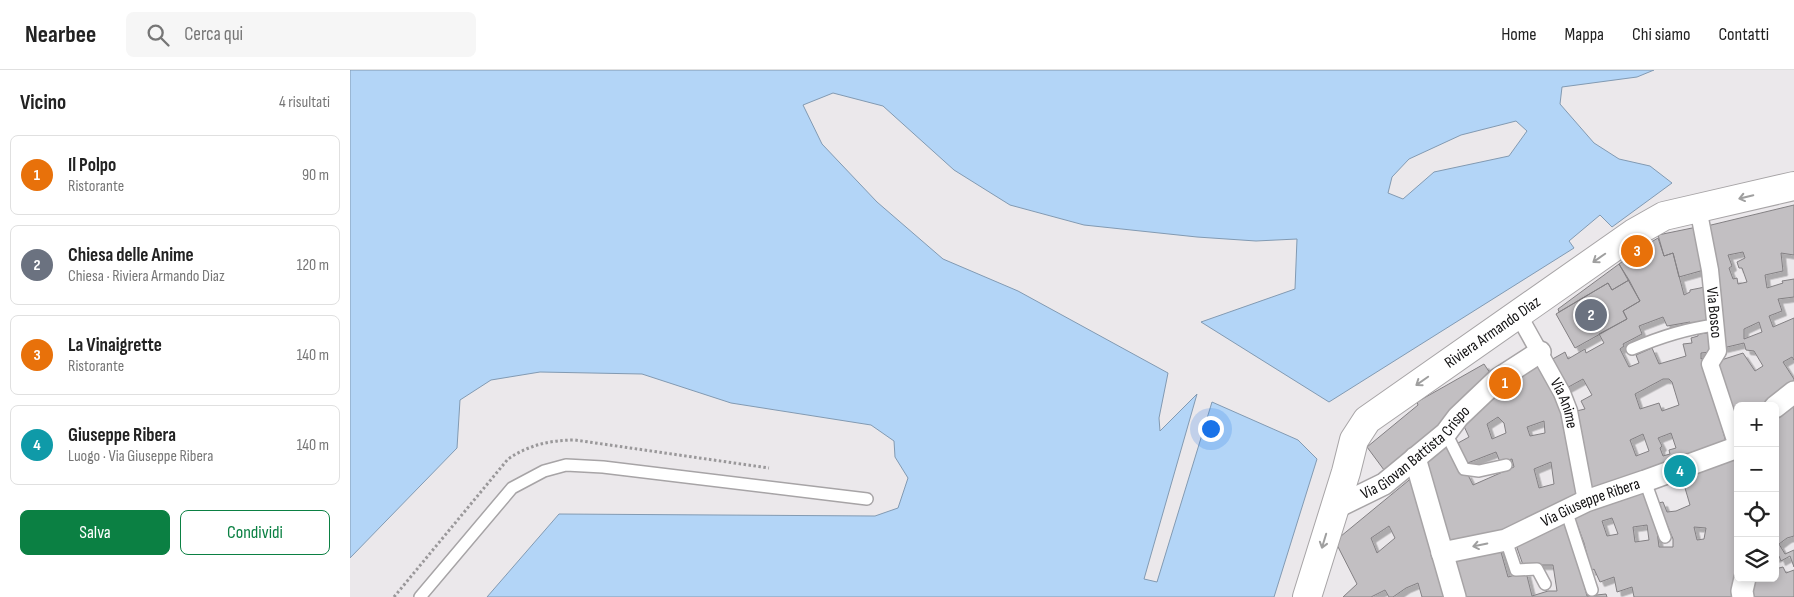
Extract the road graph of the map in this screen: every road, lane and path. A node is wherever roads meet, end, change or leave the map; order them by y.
1 (1794, 186) edge
2 (1698, 208) junction
3 (1518, 314) junction
4 (1715, 325) junction
5 (1632, 349) dead end
6 (1540, 352) junction
7 (1794, 392) edge
8 (1779, 403) edge
9 (1734, 432) edge
10 (1446, 433) junction
11 (1734, 441) edge
12 (1415, 458) junction
13 (1506, 465) dead end
14 (1645, 482) junction
15 (867, 499) dead end
16 (1586, 501) junction
17 (1333, 510) junction
18 (1566, 510) junction
19 (1665, 537) dead end
20 (1506, 540) junction
21 (1442, 553) junction
22 (1744, 582) edge
23 (1545, 584) dead end
24 (1592, 590) dead end
25 (1308, 596) edge
26 (420, 597) edge
27 (1455, 597) edge
28 (1744, 597) edge

1 -> 2 street, Riviera Armando Diaz
2 -> 3 street, Riviera Armando Diaz
2 - 4 street, Via Bosco
3 - 6 street, Via Anime
3 -> 17 street, Riviera Armando Diaz
4 - 5 lane
4 - 9 street, Via Bosco
6 - 10 street, Via Giovan Battista Crispo
6 - 16 street, Via Anime
7 - 8 street
10 - 12 street, Via Giovan Battista Crispo
10 - 13 lane
11 - 14 street, Via Giuseppe Ribera
12 - 17 street, Via Giovan Battista Crispo
12 - 21 street
14 - 16 street, Via Giuseppe Ribera
14 - 19 lane
15 - 26 lane
16 - 18 street, Via Giuseppe Ribera
17 -> 25 street, Riviera Armando Diaz
18 - 20 street, Via Giuseppe Ribera
18 - 24 lane
20 -> 21 street, Via Giuseppe Ribera
20 - 23 lane
21 - 27 street
22 - 28 street

